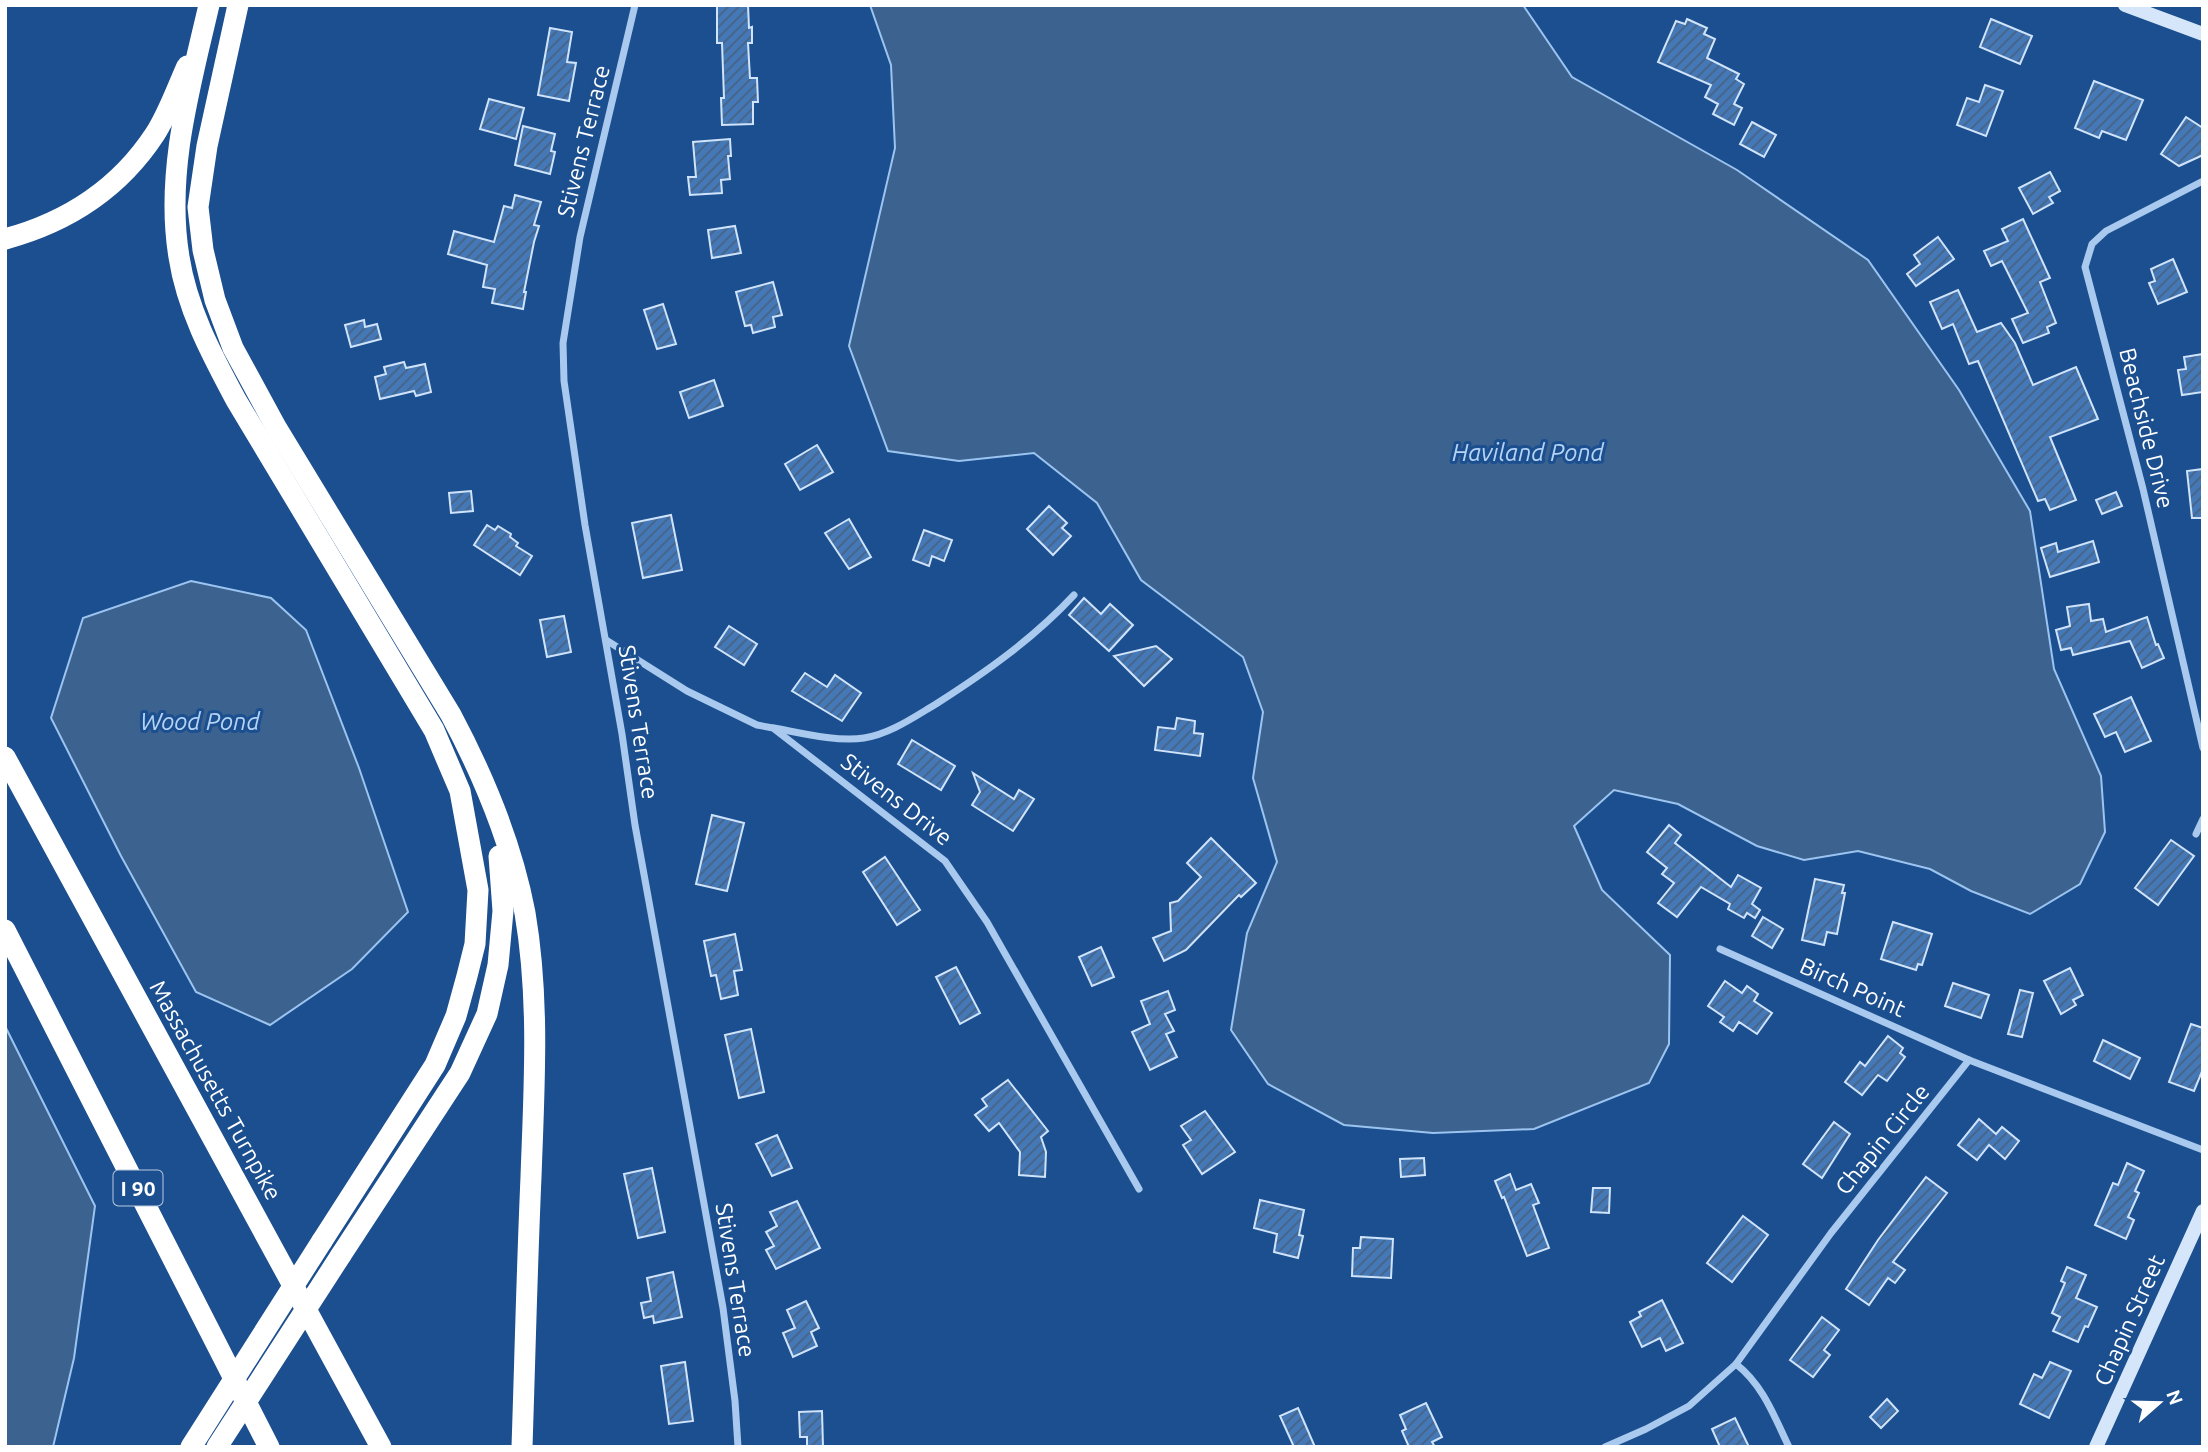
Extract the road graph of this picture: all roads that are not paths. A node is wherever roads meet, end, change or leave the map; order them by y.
1 (209, 5) edge
2 (238, 5) edge
3 (635, 5) edge
4 (2125, 5) edge
5 (202, 32) junction
6 (2203, 34) edge
7 (2203, 181) edge
8 (5, 239) edge
9 (1074, 595) dead end
10 (606, 640) junction
11 (451, 715) junction
12 (773, 728) junction
13 (2203, 748) edge
14 (5, 757) edge
15 (2203, 819) edge
16 (2196, 834) dead end
17 (5, 930) edge
18 (1720, 949) dead end
19 (1969, 1060) junction
20 (2203, 1150) edge
21 (1139, 1189) dead end
22 (2203, 1212) edge
23 (1736, 1364) junction
24 (191, 1447) edge
25 (217, 1447) edge
26 (269, 1447) edge
27 (381, 1447) edge
28 (522, 1447) edge
29 (738, 1447) edge
30 (1605, 1447) edge
31 (1789, 1447) edge
32 (2096, 1447) edge

1 - 5 highway
2 - 11 highway
3 - 10 street, Stivens Terrace
4 - 6 main road
5 - 8 highway
5 - 24 highway, bridge
7 - 13 street, Beachside Drive
9 - 12 street
10 - 12 street, Stivens Drive
10 - 29 street, Stivens Terrace
11 - 25 highway, bridge
11 - 28 highway
12 - 21 street, Stivens Drive
14 - 27 highway, Massachusetts Turnpike
15 - 16 street
17 - 26 highway, I 90
18 - 19 street, Birch Point
19 - 20 street
19 - 23 street, Chapin Circle
22 - 32 main road, Chapin Street
23 - 30 street, Chapin Circle
23 - 31 street

